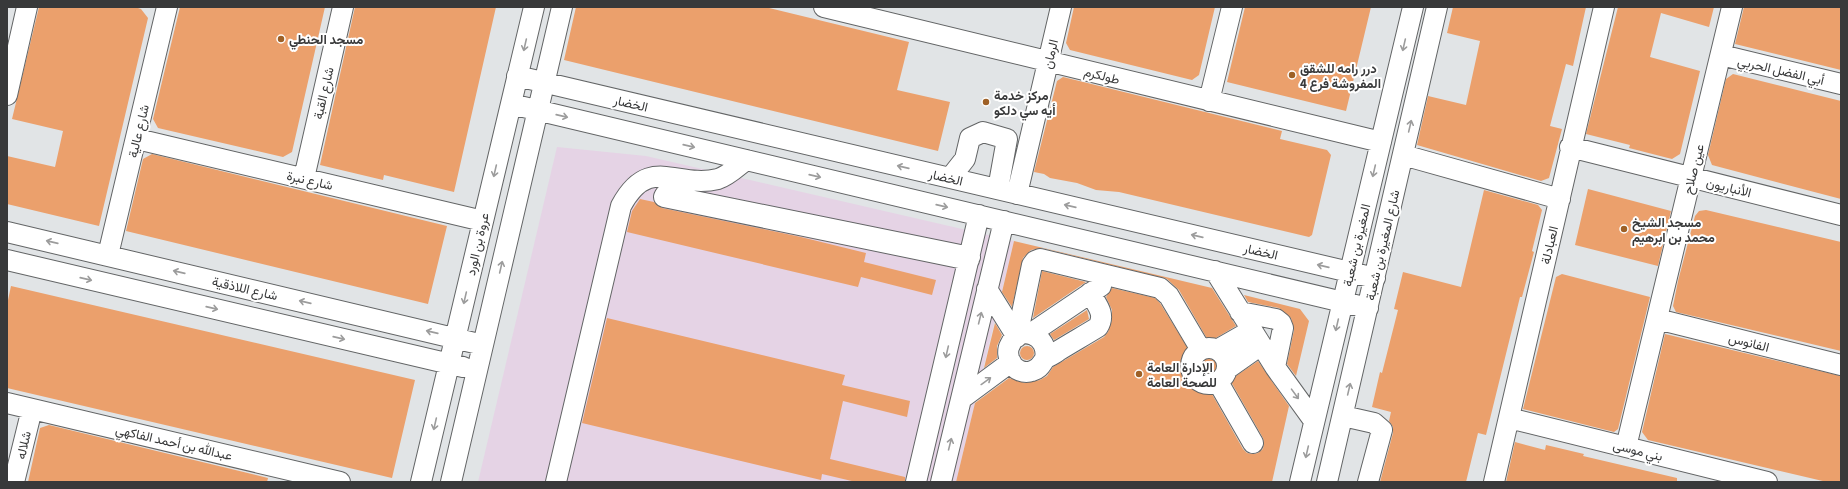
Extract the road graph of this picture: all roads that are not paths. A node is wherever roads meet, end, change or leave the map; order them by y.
1 (27, 7) edge
2 (166, 7) edge
3 (343, 7) edge
4 (534, 7) edge
5 (562, 7) edge
6 (824, 7) edge
7 (1061, 7) edge
8 (1232, 7) edge
9 (1413, 7) edge
10 (1438, 7) edge
11 (1604, 7) edge
12 (1732, 7) edge
13 (1721, 55) junction
14 (1048, 61) junction
15 (517, 76) junction
16 (544, 82) junction
17 (1841, 84) edge
18 (8, 86) edge
19 (1209, 100) junction
20 (511, 104) junction
21 (538, 110) junction
22 (136, 139) junction
23 (1381, 142) junction
24 (1570, 147) junction
25 (1403, 155) junction
26 (746, 160) junction
27 (304, 178) junction
28 (950, 178) junction
29 (1691, 178) junction
30 (998, 189) junction
31 (1017, 194) junction
32 (1560, 199) junction
33 (979, 215) junction
34 (1841, 215) edge
35 (483, 221) junction
36 (1004, 221) junction
37 (7, 232) edge
38 (108, 255) junction
39 (7, 262) edge
40 (968, 262) junction
41 (1215, 271) junction
42 (1350, 272) junction
43 (1115, 277) junction
44 (1375, 278) junction
45 (989, 283) junction
46 (1090, 293) junction
47 (1343, 302) junction
48 (1368, 308) junction
49 (1240, 312) junction
50 (1657, 319) junction
51 (1023, 335) junction
52 (455, 338) junction
53 (1257, 338) junction
54 (483, 345) junction
55 (1209, 350) junction
56 (1045, 359) junction
57 (1011, 362) junction
58 (449, 364) junction
59 (1841, 365) edge
60 (1275, 367) junction
61 (477, 370) junction
62 (1223, 376) junction
63 (961, 399) junction
64 (7, 403) edge
65 (32, 408) junction
66 (1343, 416) junction
67 (1509, 418) junction
68 (1314, 421) junction
69 (1252, 443) dead end
70 (1626, 447) junction
71 (268, 474) edge
72 (14, 482) edge
73 (340, 482) edge
74 (421, 482) edge
75 (451, 482) edge
76 (556, 482) edge
77 (916, 482) edge
78 (940, 482) edge
79 (1300, 482) edge
80 (1327, 482) edge
81 (1368, 482) edge
82 (1494, 482) edge
83 (1768, 482) edge

1 - 18 street
2 - 22 street, شارع عالية
3 - 27 street, شارع القبة
4 -> 15 street, عروة بن الورد
5 - 16 street
6 - 14 street, طولكرم
7 - 14 street, الرمان
8 - 19 street
9 -> 23 street, المغيرة بن شعبة
25 -> 10 street, شارع المغيرة بن شعبة
11 - 24 street, العبادلة
12 - 13 street, عين صلاح
13 - 17 street, أبي الفضل الحربي
13 - 29 street, عين صلاح
14 - 19 street, طولكرم
14 - 31 street, الرمان
15 - 16 street, الخضار
15 - 20 street, عروة بن الورد
16 - 21 street
28 -> 16 street, الخضار
19 - 23 street, طولكرم
20 - 21 street
20 -> 35 street, عروة بن الورد
21 -> 26 street
54 -> 21 street
22 - 27 street, شارع نبرة
22 - 38 street, شارع عالية
23 -> 42 street, المغيرة بن شعبة
24 - 29 street, الأنباريون
24 - 32 street, العبادلة
25 - 32 street
25 - 44 street, شارع المغيرة بن شعبة
26 -> 33 street
26 - 76 street
27 - 35 street, شارع نبرة
28 - 30 street, الخضار
28 - 30 street
29 - 34 street, الأنباريون
29 - 50 street, عين صلاح
30 - 31 street, الخضار
42 -> 31 street, الخضار
32 - 67 street, العبادلة
33 - 36 street
33 - 40 street
35 -> 52 street, عروة بن الورد
36 - 41 street
36 - 45 street
38 -> 37 street, شارع اللاذقية
52 -> 38 street, شارع اللاذقية
39 -> 58 street, شارع اللاذقية
40 - 40 street
40 - 45 street
40 -> 77 street
41 - 47 street
41 - 49 street
42 - 44 street, الخضار
42 - 47 street, المغيرة بن شعبة
43 - 46 street
43 - 51 street
43 - 55 street
44 - 48 street, شارع المغيرة بن شعبة
45 - 51 street
63 -> 45 street
46 - 51 street
46 - 56 street
47 - 48 street
47 -> 68 street, المغيرة بن شعبة
66 -> 48 street, شارع المغيرة بن شعبة
49 - 53 street
49 - 60 street
50 - 59 street, الفانوس
50 - 70 street, عين صلاح
51 - 56 street
51 - 57 street
52 - 54 street, شارع اللاذقية
52 - 58 street, عروة بن الورد
53 - 55 street
53 - 60 street
53 - 62 street
54 - 61 street
55 - 62 street
55 - 62 street
56 - 57 street
63 -> 57 street
58 - 61 street, شارع اللاذقية
58 -> 74 street, عروة بن الورد
60 -> 68 street
61 - 75 street
62 - 69 street
78 -> 63 street
64 - 65 street, عبدالله بن أحمد الفاكهي
65 - 71 street, عبدالله بن أحمد الفاكهي
65 - 72 street, شلاله
66 - 80 street, شارع المغيرة بن شعبة
66 - 81 street
67 - 70 street, بني موسى
67 - 82 street, العبادلة
68 -> 79 street, المغيرة بن شعبة
70 - 83 street, بني موسى
71 - 73 street, عبدالله بن أحمد الفاكهي

